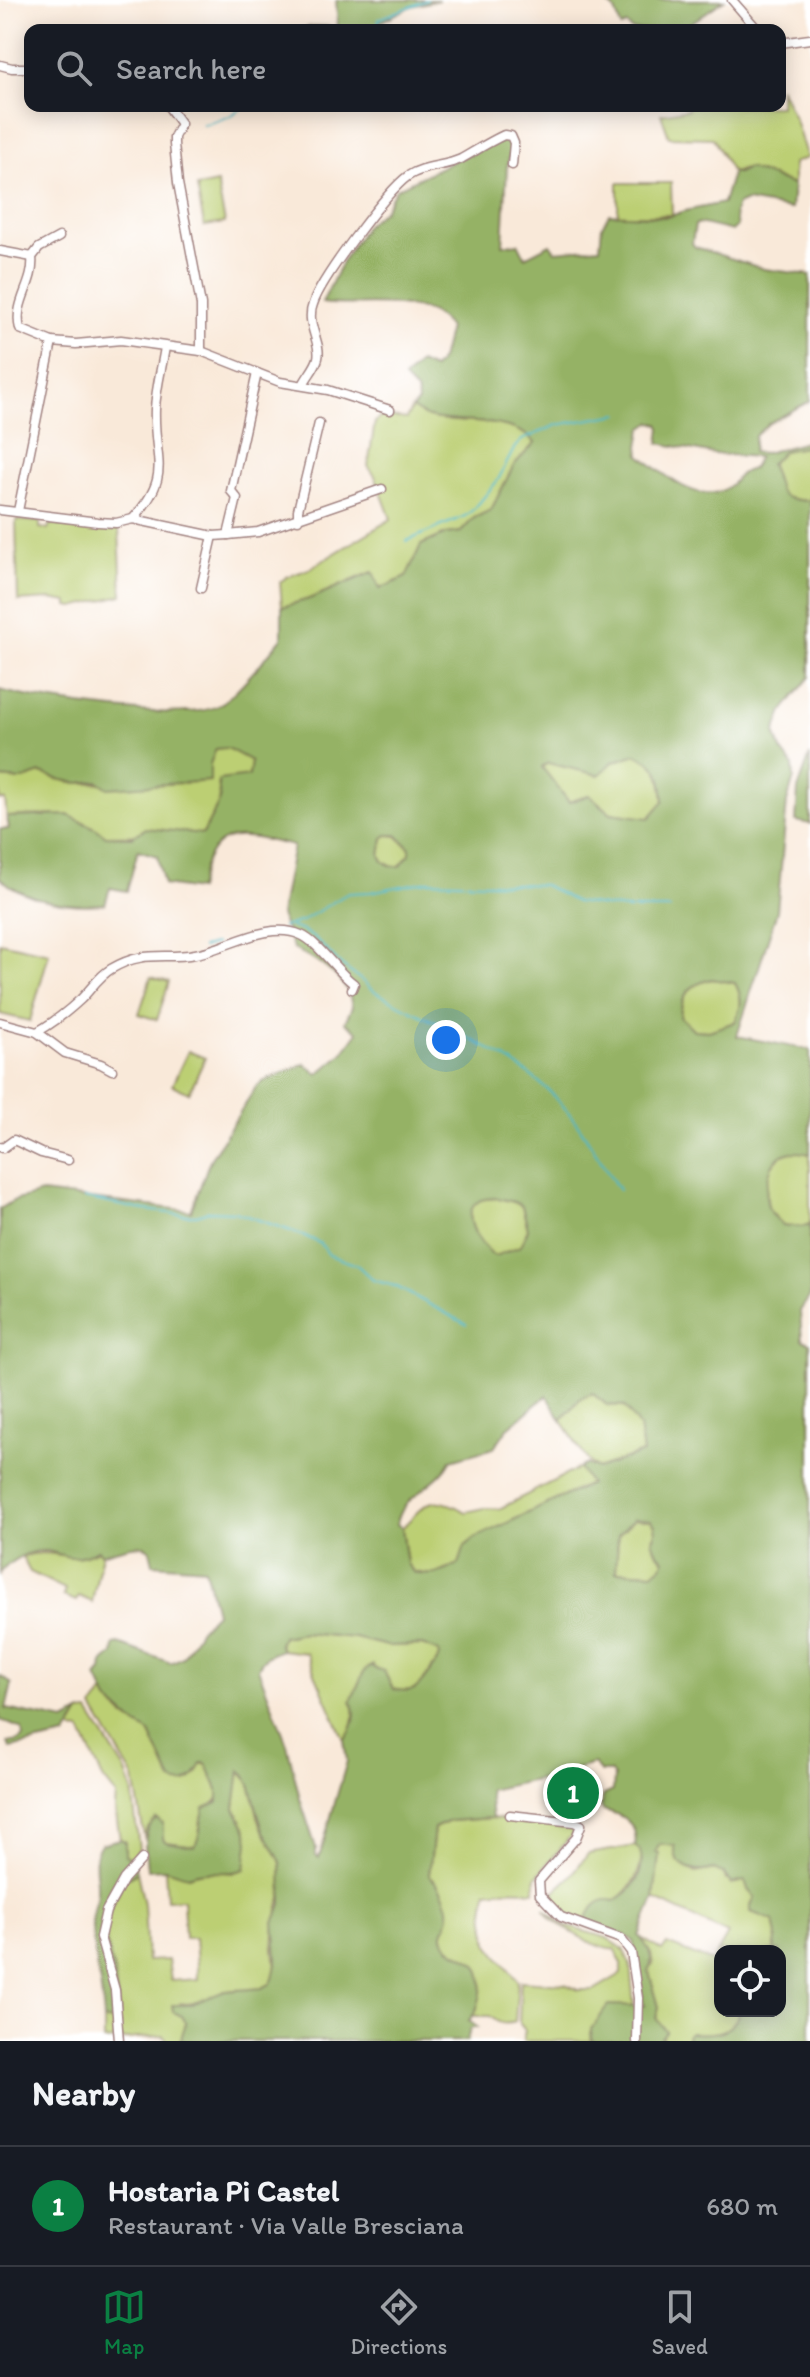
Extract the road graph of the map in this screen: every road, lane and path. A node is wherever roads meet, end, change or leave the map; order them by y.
1 (732, 0) edge
2 (753, 24) edge
3 (810, 39) edge
4 (786, 42) edge
5 (0, 65) edge
6 (24, 68) edge
7 (172, 112) edge
8 (512, 165) dead end
9 (59, 237) dead end
10 (0, 251) edge
11 (32, 257) junction
12 (52, 342) junction
13 (165, 347) junction
14 (201, 351) junction
15 (257, 373) junction
16 (303, 385) junction
17 (390, 410) dead end
18 (319, 423) dead end
19 (382, 489) dead end
20 (0, 510) edge
21 (18, 511) junction
22 (133, 519) junction
23 (298, 520) junction
24 (228, 535) junction
25 (213, 536) junction
26 (201, 588) dead end
27 (353, 986) dead end
28 (0, 1022) edge
29 (37, 1032) junction
30 (112, 1070) dead end
31 (0, 1147) edge
32 (68, 1160) dead end
33 (510, 1815) dead end
34 (142, 1859) dead end
35 (119, 2041) edge
36 (637, 2041) edge

1 - 2 street
3 - 4 street
5 - 6 street
7 - 14 street
8 - 16 street
9 - 11 street
10 - 11 street
11 - 12 street
12 - 13 street
12 - 21 street
13 - 14 street
13 - 22 street
14 - 15 street
15 - 16 street
15 - 24 street
16 - 17 street
18 - 23 street
19 - 23 street
20 - 21 street
21 - 22 street
22 - 25 street
23 - 24 street
24 - 25 street
25 - 26 street
27 - 29 street
28 - 29 street
29 - 30 street
31 - 32 street
33 - 36 street
34 - 35 street

